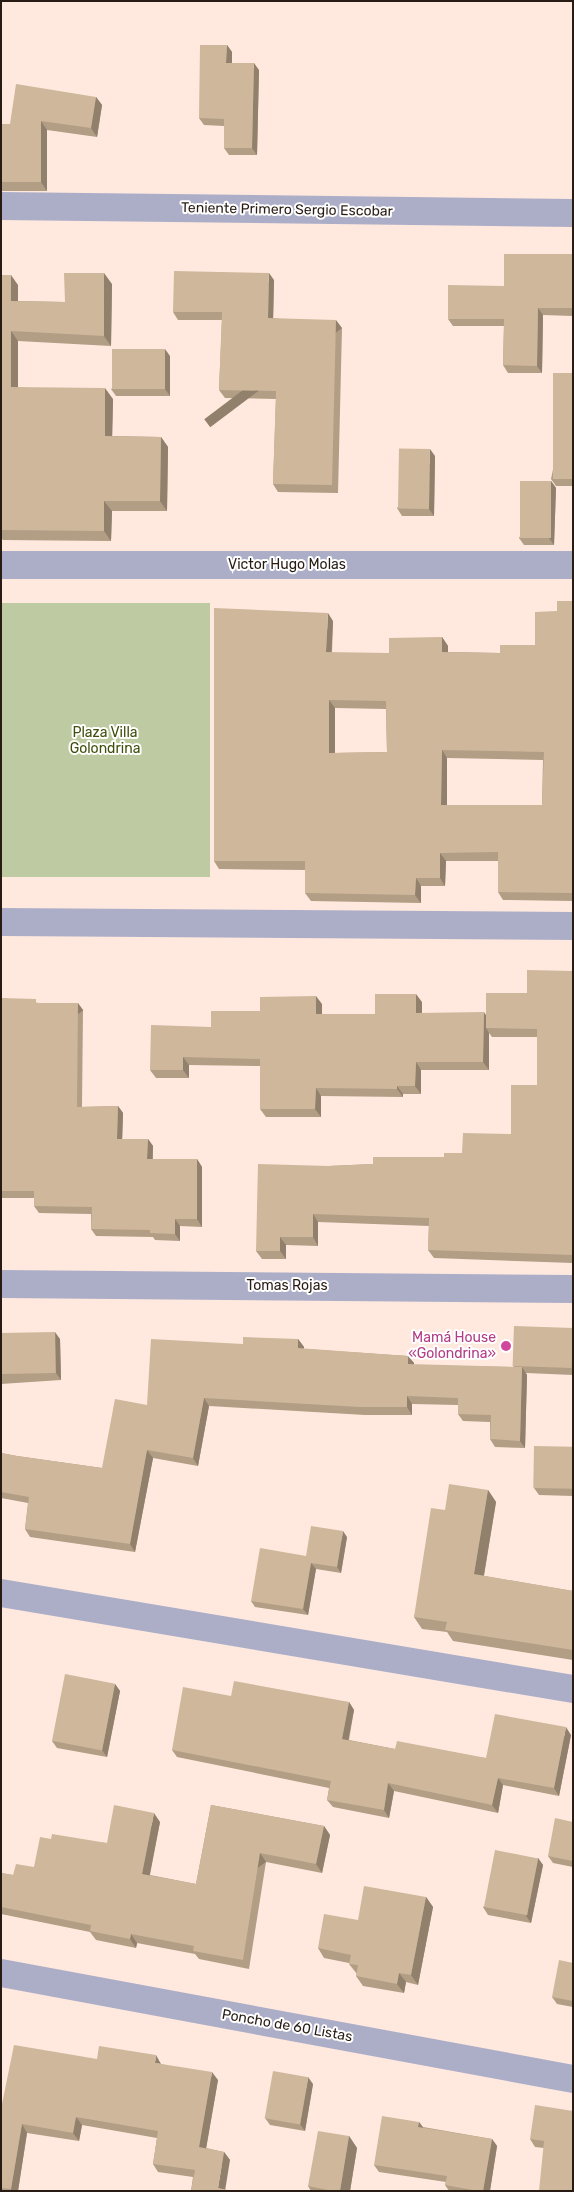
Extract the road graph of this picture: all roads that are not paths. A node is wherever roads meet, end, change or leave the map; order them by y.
1 (1, 206) edge
2 (573, 213) edge
3 (1, 565) edge
4 (573, 565) edge
5 (1, 922) edge
6 (573, 926) edge
7 (1, 1284) edge
8 (573, 1289) edge
9 (1, 1593) edge
10 (573, 1689) edge
11 (1, 1973) edge
12 (573, 2079) edge

1 - 2 street, Teniente Primero Sergio Escobar
3 - 4 street, Victor Hugo Molas
5 - 6 street
7 - 8 street, Tomas Rojas
9 - 10 street
11 - 12 street, Poncho de 60 Listas

